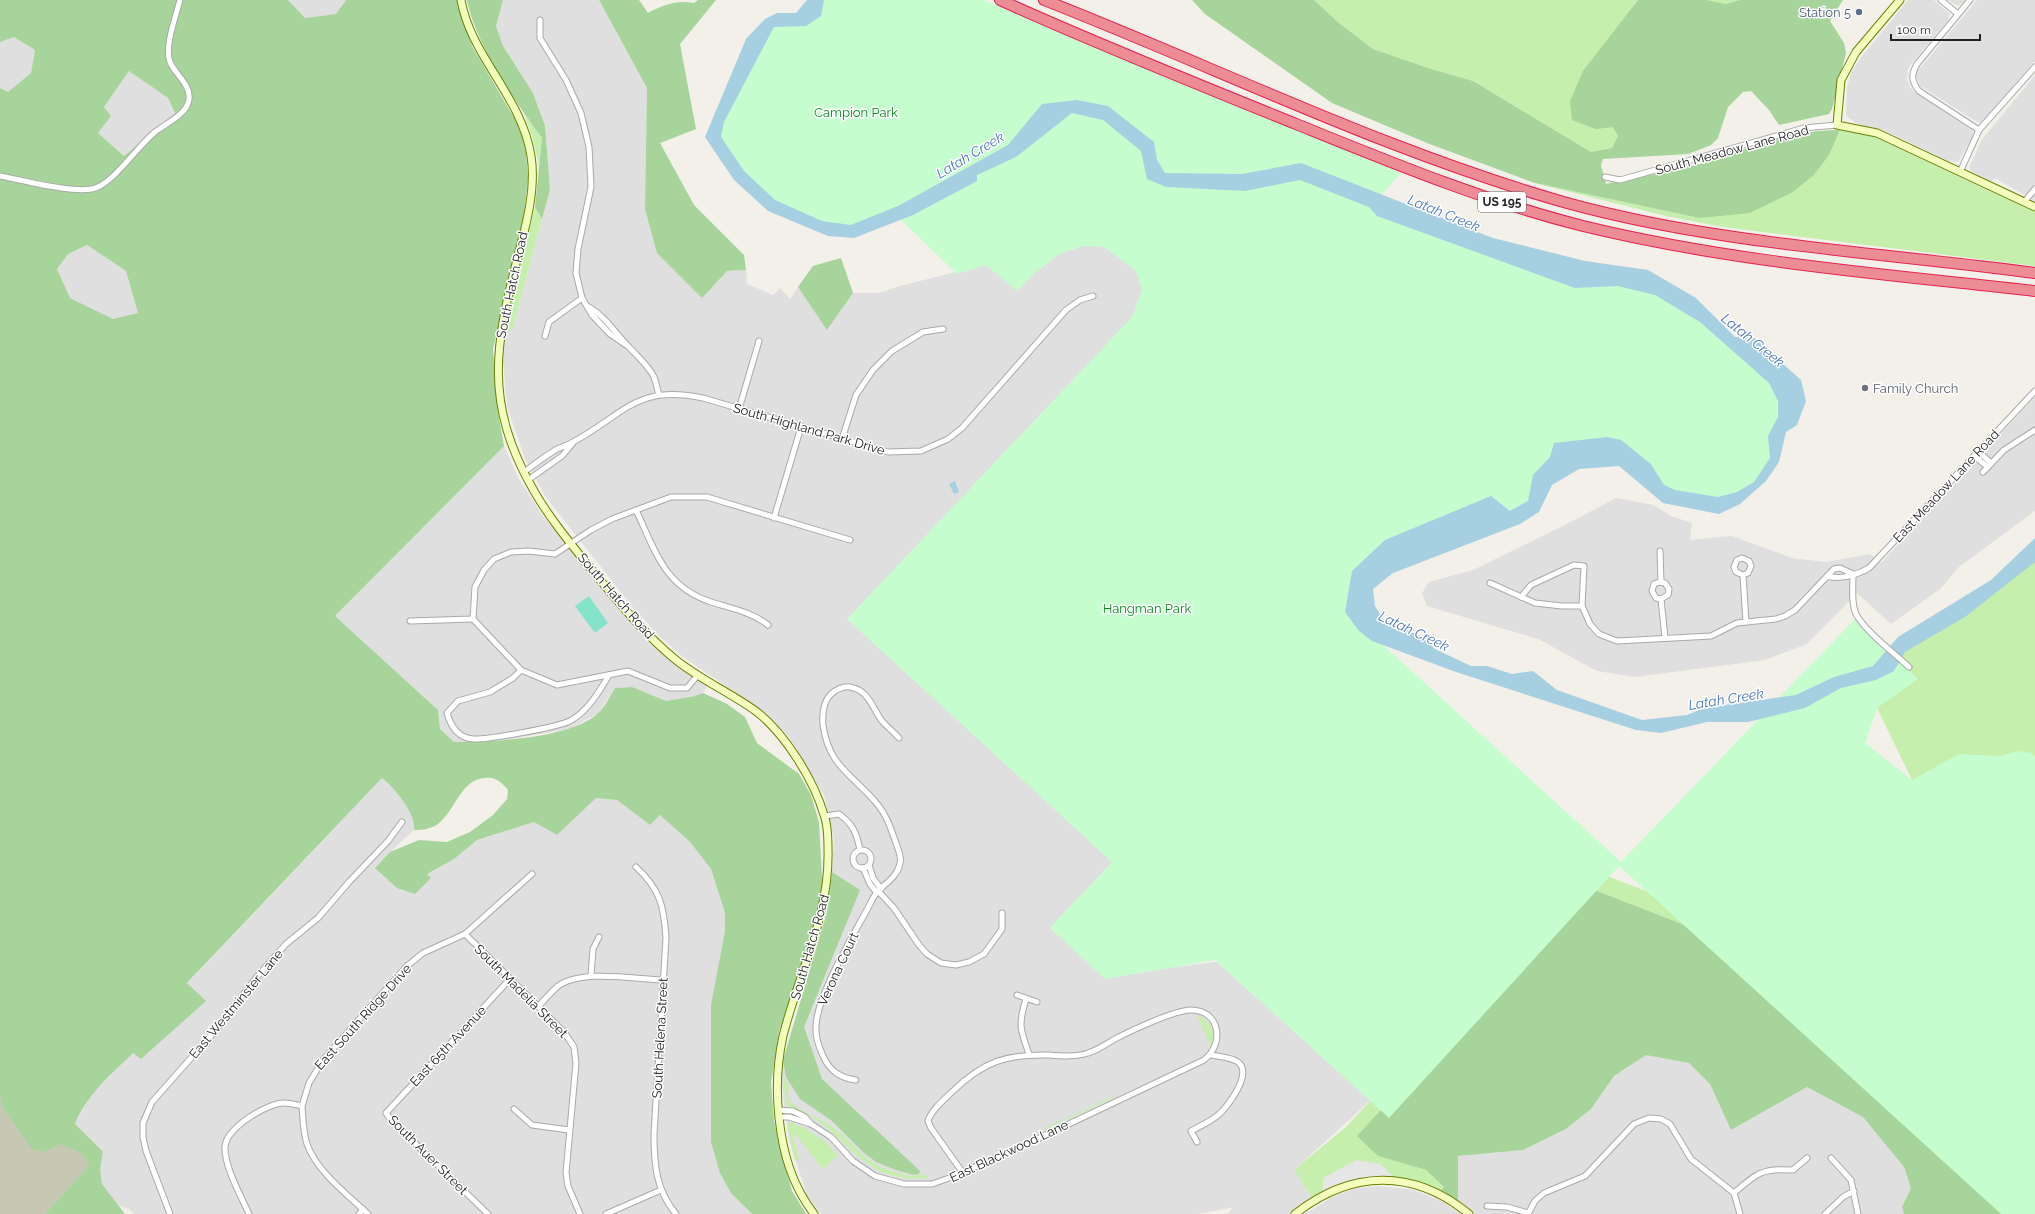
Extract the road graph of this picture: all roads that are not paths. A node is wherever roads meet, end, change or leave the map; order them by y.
1 (180, 0) edge
2 (461, 0) edge
3 (1000, 0) edge
4 (1044, 0) edge
5 (1900, 0) edge
6 (1941, 0) edge
7 (1970, 0) edge
8 (1958, 14) junction
9 (540, 20) dead end
10 (2035, 68) edge
11 (1837, 125) junction
12 (1979, 130) junction
13 (1960, 172) junction
14 (0, 176) edge
15 (1605, 177) dead end
16 (2035, 189) edge
17 (2024, 202) junction
18 (2035, 207) edge
19 (2035, 273) edge
20 (2035, 291) edge
21 (1093, 296) dead end
22 (582, 298) junction
23 (943, 329) dead end
24 (545, 336) dead end
25 (759, 341) dead end
26 (2035, 391) edge
27 (659, 395) junction
28 (739, 409) junction
29 (801, 428) junction
30 (2035, 430) edge
31 (842, 439) junction
32 (573, 443) junction
33 (1976, 454) junction
34 (1989, 465) junction
35 (524, 472) junction
36 (1983, 472) dead end
37 (528, 480) junction
38 (636, 510) junction
39 (774, 518) junction
40 (850, 540) dead end
41 (571, 543) junction
42 (1660, 550) dead end
43 (1853, 574) junction
44 (1743, 575) dead end
45 (1827, 576) junction
46 (1661, 582) junction
47 (1490, 583) dead end
48 (1520, 597) junction
49 (1662, 599) junction
50 (1582, 606) junction
51 (473, 619) junction
52 (410, 621) dead end
53 (1746, 622) junction
54 (768, 624) dead end
55 (1665, 638) junction
56 (1909, 667) dead end
57 (521, 670) junction
58 (609, 675) junction
59 (698, 675) junction
60 (900, 738) dead end
61 (825, 816) junction
62 (402, 822) dead end
63 (860, 850) junction
64 (869, 865) junction
65 (636, 866) dead end
66 (863, 868) junction
67 (532, 874) dead end
68 (878, 891) junction
69 (1002, 913) dead end
70 (465, 934) junction
71 (600, 937) dead end
72 (591, 976) junction
73 (510, 979) junction
74 (663, 980) junction
75 (1016, 995) dead end
76 (1026, 998) junction
77 (1037, 1002) dead end
78 (539, 1006) junction
79 (1029, 1054) junction
80 (1212, 1055) junction
81 (856, 1080) dead end
82 (302, 1106) junction
83 (514, 1108) dead end
84 (386, 1113) joint
85 (779, 1114) junction
86 (569, 1130) junction
87 (1197, 1142) dead end
88 (1807, 1158) dead end
89 (1831, 1158) dead end
90 (963, 1172) junction
91 (661, 1190) junction
92 (1854, 1191) junction
93 (1734, 1192) junction
94 (1487, 1206) dead end
95 (364, 1209) junction
96 (170, 1214) edge
97 (249, 1214) edge
98 (359, 1214) edge
99 (368, 1214) edge
100 (488, 1214) edge
101 (580, 1214) edge
102 (606, 1214) edge
103 (676, 1214) edge
104 (814, 1214) edge
105 (1295, 1214) edge
106 (1468, 1214) edge
107 (1528, 1214) edge
108 (1740, 1214) edge
109 (1825, 1214) edge
110 (1858, 1214) edge

1 - 14 street
2 - 35 main road, South Hatch Road
3 - 20 highway, US 195
4 - 19 highway, US 195
5 - 11 main road
6 - 8 street
7 - 8 street
8 - 12 street
9 - 22 street
10 - 12 street
11 - 13 main road, South Meadow Lane Road
11 - 15 street, South Meadow Lane Road
12 - 13 street
13 - 17 main road, South Meadow Lane Road
16 - 17 street
17 - 18 main road, South Meadow Lane Road
21 - 31 street, South Highland Park Drive
22 - 24 street
22 - 27 street
23 - 31 street
25 - 28 street
26 - 33 street, East Meadow Lane Road
27 - 28 street, South Highland Park Drive
27 - 32 street, South Highland Park Drive
28 - 29 street, South Highland Park Drive
29 - 31 street, South Highland Park Drive
29 - 39 street
30 - 34 street
32 - 35 street, South Highland Park Drive
32 - 37 street, South Highland Park Drive
33 - 34 street
33 - 43 street, East Meadow Lane Road
34 - 36 street
35 - 37 main road, South Hatch Road
37 - 41 main road, South Hatch Road
38 - 39 street
38 - 41 street
38 - 54 street
39 - 40 street
41 - 51 street
41 - 59 main road, South Hatch Road
42 - 46 street
43 - 45 street, East Meadow Lane Road
43 - 45 street
43 - 56 street
44 - 53 street
45 - 53 street
46 - 49 street
46 - 49 street
47 - 48 street
48 - 50 street
48 - 50 street
49 - 55 street
50 - 55 street
51 - 52 street
51 - 57 street
53 - 55 street
57 - 58 street
57 - 58 street
58 - 59 street
59 - 61 main road, South Hatch Road
60 - 68 street, Verona Court
61 - 63 street
61 - 85 main road, South Hatch Road
62 - 96 street, East Westminster Lane
63 - 64 street
63 - 66 street
64 - 66 street
64 - 68 street
65 - 74 street, South Helena Street
66 - 68 street
67 - 70 street, East South Ridge Drive
68 - 69 street
68 - 81 street, Verona Court
70 - 73 street, South Madelia Street
70 - 82 street, East South Ridge Drive
71 - 72 street
72 - 74 street
72 - 78 street
73 - 78 street, South Madelia Street
73 - 84 street, East 65th Avenue
74 - 91 street, South Helena Street
75 - 76 street
76 - 77 street
76 - 79 street
78 - 86 street, South Madelia Street
79 - 80 street
79 - 90 street
80 - 87 street
80 - 90 street, East Blackwood Lane
82 - 95 street
82 - 97 street
83 - 86 street
84 - 100 street, South Auer Street
85 - 90 street, East Blackwood Lane
85 - 104 main road, South Hatch Road
86 - 101 street, South Madelia Street
88 - 93 street
89 - 92 street
91 - 102 street
91 - 103 street, South Helena Street
92 - 109 street
92 - 110 street
93 - 107 street
93 - 108 street
94 - 107 street
95 - 98 street
95 - 99 street
105 - 106 main road

